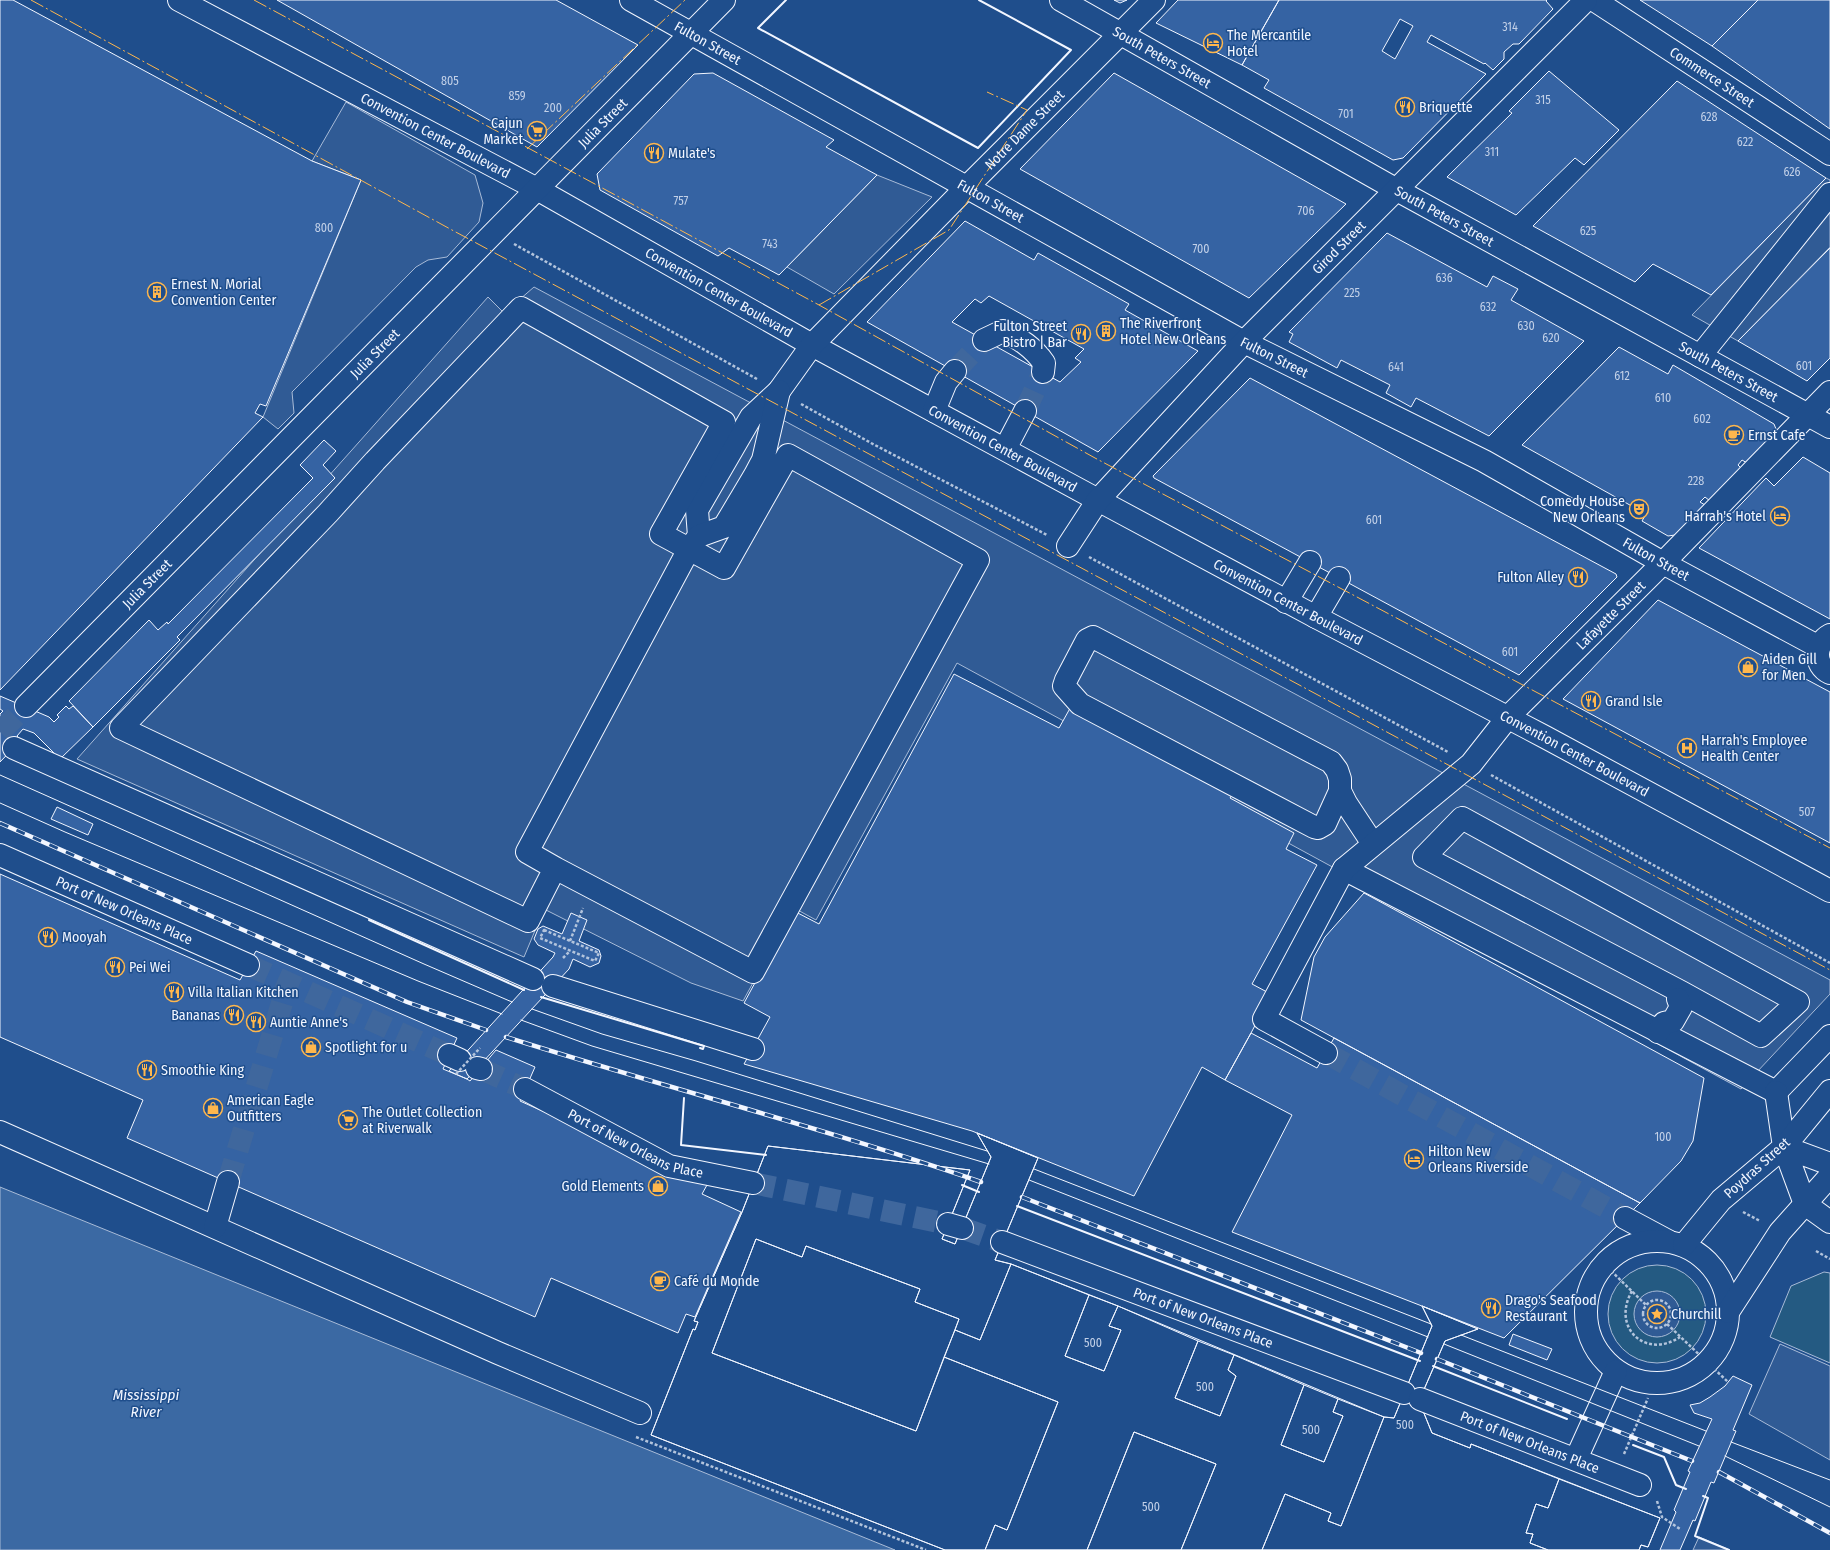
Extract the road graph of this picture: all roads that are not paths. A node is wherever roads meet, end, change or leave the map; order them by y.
1 (179, 0) edge
2 (631, 0) edge
3 (724, 0) edge
4 (1061, 0) edge
5 (1154, 0) edge
6 (1586, 0) edge
7 (1594, 0) edge
8 (691, 33) junction
9 (1121, 33) junction
10 (1830, 154) edge
11 (967, 187) junction
12 (537, 189) junction
13 (1397, 190) junction
14 (1830, 194) edge
15 (984, 340) tunnel mouth
16 (1244, 342) junction
17 (812, 345) junction
18 (1700, 356) junction
19 (955, 371) tunnel mouth
20 (1042, 372) tunnel mouth
21 (779, 391) junction
22 (1830, 392) edge
23 (934, 411) junction
24 (1025, 411) tunnel mouth
25 (1808, 414) junction
26 (1830, 426) edge
27 (1005, 449) junction
28 (1098, 500) junction
29 (694, 543) junction
30 (1068, 546) road end
31 (1310, 562) dead end
32 (1663, 563) junction
33 (1339, 578) dead end
34 (1286, 602) junction
35 (1316, 617) junction
36 (1824, 641) edge
37 (1830, 673) edge
38 (26, 706) tunnel mouth
39 (1508, 717) junction
40 (14, 748) dead end
41 (1340, 791) junction
42 (1373, 844) junction
43 (0, 855) edge
44 (555, 868) junction
45 (1344, 869) junction
46 (1830, 891) edge
47 (248, 965) tunnel mouth
48 (533, 980) dead end
49 (554, 986) dead end
50 (1680, 996) junction
51 (1661, 1028) junction
52 (1830, 1036) edge
53 (753, 1049) dead end
54 (1326, 1053) tunnel mouth
55 (525, 1089) tunnel mouth
56 (1830, 1091) edge
57 (1776, 1092) junction
58 (0, 1132) edge
59 (1784, 1148) junction
60 (1830, 1164) edge
61 (1830, 1176) edge
62 (228, 1182) tunnel mouth
63 (753, 1183) tunnel mouth
64 (1805, 1204) junction
65 (1625, 1218) tunnel mouth
66 (1830, 1222) edge
67 (215, 1227) junction
68 (1002, 1242) tunnel mouth
69 (1676, 1243) junction
70 (1728, 1312) junction
71 (1616, 1371) junction
72 (640, 1413) dead end
73 (1576, 1459) junction
74 (1640, 1485) dead end

1 - 12 street, Convention Center Boulevard
2 - 8 street, Fulton Street
3 - 8 street, Julia Street
4 - 9 street, South Peters Street
5 - 9 street, Notre Dame Street
6 - 13 street, Girod Street
7 - 10 street, Commerce Street
8 - 11 street, Fulton Street
8 - 12 street, Julia Street
9 - 11 street, Notre Dame Street
9 - 13 street, South Peters Street
11 - 16 street, Fulton Street
11 - 17 street, Notre Dame Street
12 - 17 street, Convention Center Boulevard
12 - 38 street, Julia Street
13 - 16 street, Girod Street
13 - 18 street, South Peters Street
14 - 18 street
15 - 20 street
16 - 28 street, Girod Street
16 - 32 street, Fulton Street
17 - 21 street, Notre Dame Street
17 - 23 street, Convention Center Boulevard
18 - 25 street, South Peters Street
19 - 23 street
21 - 29 street
21 - 29 street
22 - 25 street, Lafayette Street
23 - 27 street, Convention Center Boulevard
24 - 27 street
25 - 26 street, South Peters Street
25 - 32 street, Lafayette Street
27 - 28 street, Convention Center Boulevard
28 - 30 street, Girod Street
28 - 34 street, Convention Center Boulevard
29 - 44 street
29 - 44 street
29 - 44 street
31 - 34 street
32 - 36 street, Fulton Street
32 - 39 street, Lafayette Street
33 - 35 street
34 - 35 street, Convention Center Boulevard
35 - 39 street, Convention Center Boulevard
36 - 37 street, Fulton Street
39 - 42 street, Lafayette Street
39 - 46 street, Convention Center Boulevard
40 - 48 street
41 - 41 street
41 - 42 street
42 - 45 street, Lafayette Street
43 - 47 street, Port of New Orleans Place
45 - 51 street
45 - 54 street
49 - 53 street
50 - 50 street
50 - 51 street
51 - 57 street
52 - 57 street
55 - 63 street, Port of New Orleans Place
56 - 59 street, Poydras Street
57 - 59 street
58 - 67 street
59 - 60 street
59 - 64 street
59 - 69 street, Poydras Street
61 - 64 street
62 - 67 street
64 - 66 street
64 - 70 street
65 - 69 street
67 - 72 street
68 - 73 street, Port of New Orleans Place
69 - 70 street
69 - 71 street
70 - 71 street
71 - 73 street
73 - 74 street, Port of New Orleans Place

